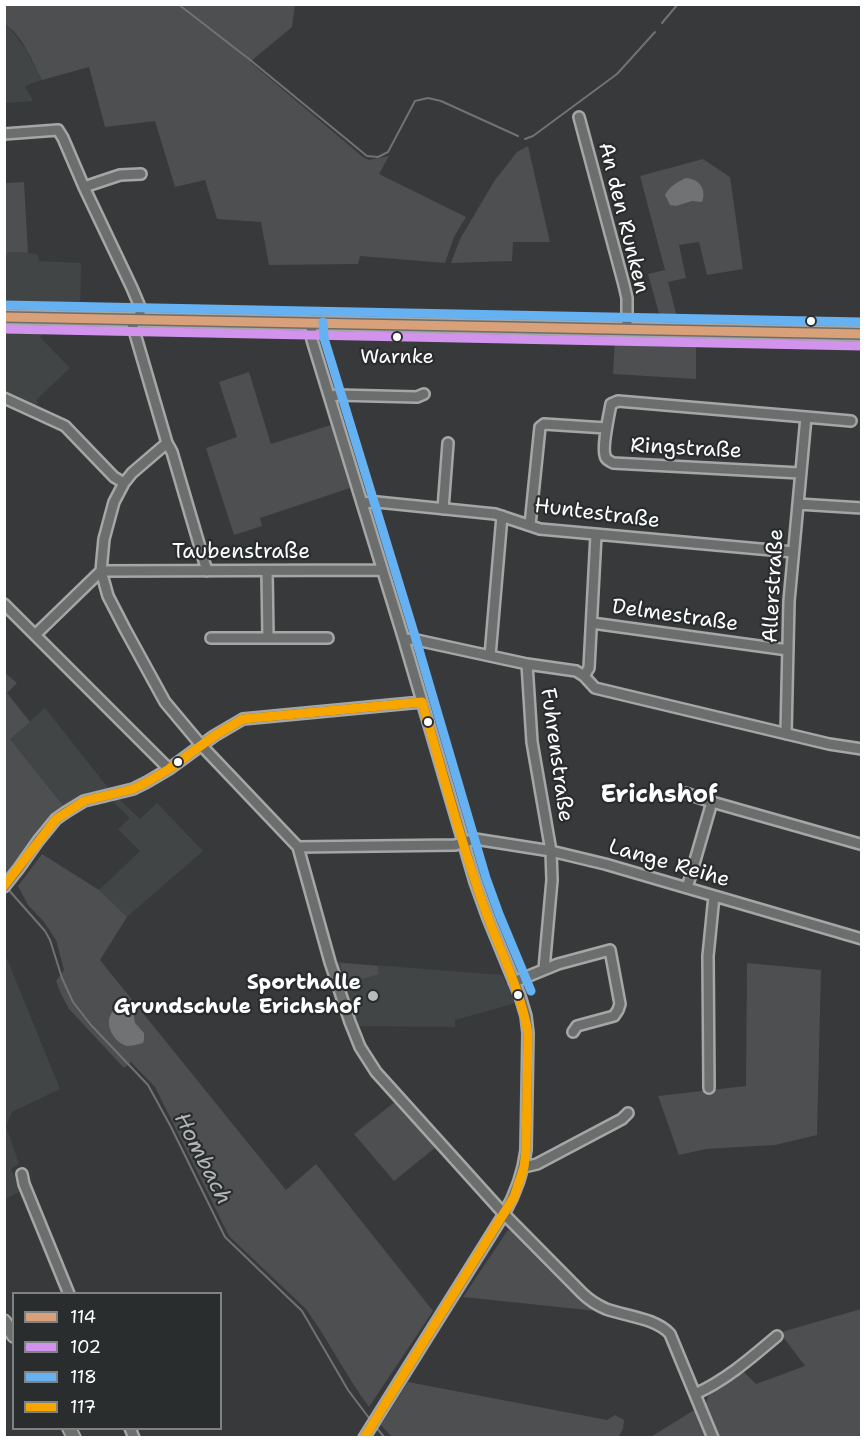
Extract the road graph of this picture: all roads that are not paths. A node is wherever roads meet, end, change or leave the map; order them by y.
1 (579, 117) dead end
2 (4, 134) edge
3 (141, 174) dead end
4 (84, 187) junction
5 (4, 317) edge
6 (136, 320) junction
7 (311, 324) junction
8 (627, 329) junction
9 (861, 334) edge
10 (424, 394) dead end
11 (330, 397) junction
12 (4, 398) edge
13 (806, 417) junction
14 (852, 421) dead end
15 (606, 428) junction
16 (167, 443) junction
17 (448, 443) dead end
18 (800, 473) junction
19 (124, 483) junction
20 (362, 503) junction
21 (798, 504) junction
22 (861, 508) edge
23 (443, 509) junction
24 (502, 516) junction
25 (530, 525) junction
26 (596, 535) junction
27 (793, 552) junction
28 (382, 570) junction
29 (101, 571) junction
30 (207, 571) junction
31 (267, 571) junction
32 (4, 604) edge
33 (592, 624) junction
34 (35, 635) junction
35 (211, 638) dead end
36 (268, 638) junction
37 (328, 638) dead end
38 (404, 640) junction
39 (789, 650) junction
40 (490, 656) junction
41 (527, 664) junction
42 (584, 676) junction
43 (422, 702) junction
44 (786, 734) junction
45 (201, 745) junction
46 (861, 749) edge
47 (169, 769) junction
48 (685, 793) dead end
49 (712, 802) junction
50 (464, 842) junction
51 (860, 844) edge
52 (298, 847) junction
53 (551, 851) junction
54 (6, 885) edge
55 (687, 888) junction
56 (714, 896) junction
57 (861, 939) edge
58 (544, 969) junction
59 (514, 982) junction
60 (573, 1032) dead end
61 (709, 1088) dead end
62 (628, 1113) dead end
63 (524, 1167) junction
64 (22, 1174) dead end
65 (504, 1214) junction
66 (69, 1292) edge
67 (777, 1336) dead end
68 (695, 1394) junction
69 (364, 1437) edge
70 (713, 1437) edge

1 - 8 street, An den Runken
2 - 4 street
3 - 4 street
4 - 6 street
5 - 6 main road
6 - 7 main road
6 - 16 street
7 - 8 main road
7 - 11 street
8 - 9 main road
10 - 11 street
11 - 20 street
12 - 19 street
13 - 14 street, Ringstraße
13 - 15 street, Ringstraße
13 - 18 street
15 - 18 street, Ringstraße
15 - 25 street
16 - 19 street
16 - 30 street
17 - 23 street
18 - 21 street
19 - 29 street
20 - 23 street, Huntestraße
20 - 28 street
21 - 22 street, Allerstraße
21 - 27 street, Allerstraße
23 - 24 street, Huntestraße
24 - 25 street, Huntestraße
24 - 40 street
25 - 26 street, Huntestraße
26 - 27 street, Huntestraße
26 - 33 street
27 - 39 street, Allerstraße
28 - 31 street, Taubenstraße
28 - 38 street
29 - 30 street, Taubenstraße
29 - 34 street
29 - 45 street
30 - 31 street, Taubenstraße
31 - 36 street
32 - 34 street
33 - 39 street, Delmestraße
33 - 42 street
34 - 47 street
35 - 36 street
36 - 37 street
38 - 40 street
38 - 43 street
39 - 44 street, Allerstraße
40 - 41 street
41 - 42 street
41 - 53 street, Fuhrenstraße
42 - 44 street
43 - 45 street
43 - 50 street
44 - 46 street
45 - 47 street
45 - 52 street
47 - 54 street
48 - 49 street
49 - 51 street
49 - 55 street
50 - 52 street, Lange Reihe
50 - 53 street, Lange Reihe
50 - 59 street
52 - 65 street
53 - 55 street, Lange Reihe
53 - 58 street, Fuhrenstraße
55 - 56 street, Lange Reihe
56 - 57 street, Lange Reihe
56 - 61 street
58 - 59 street
58 - 60 street
59 - 63 street
62 - 63 street
63 - 65 street
64 - 66 street
65 - 68 street
65 - 69 street
67 - 68 street
68 - 70 street

